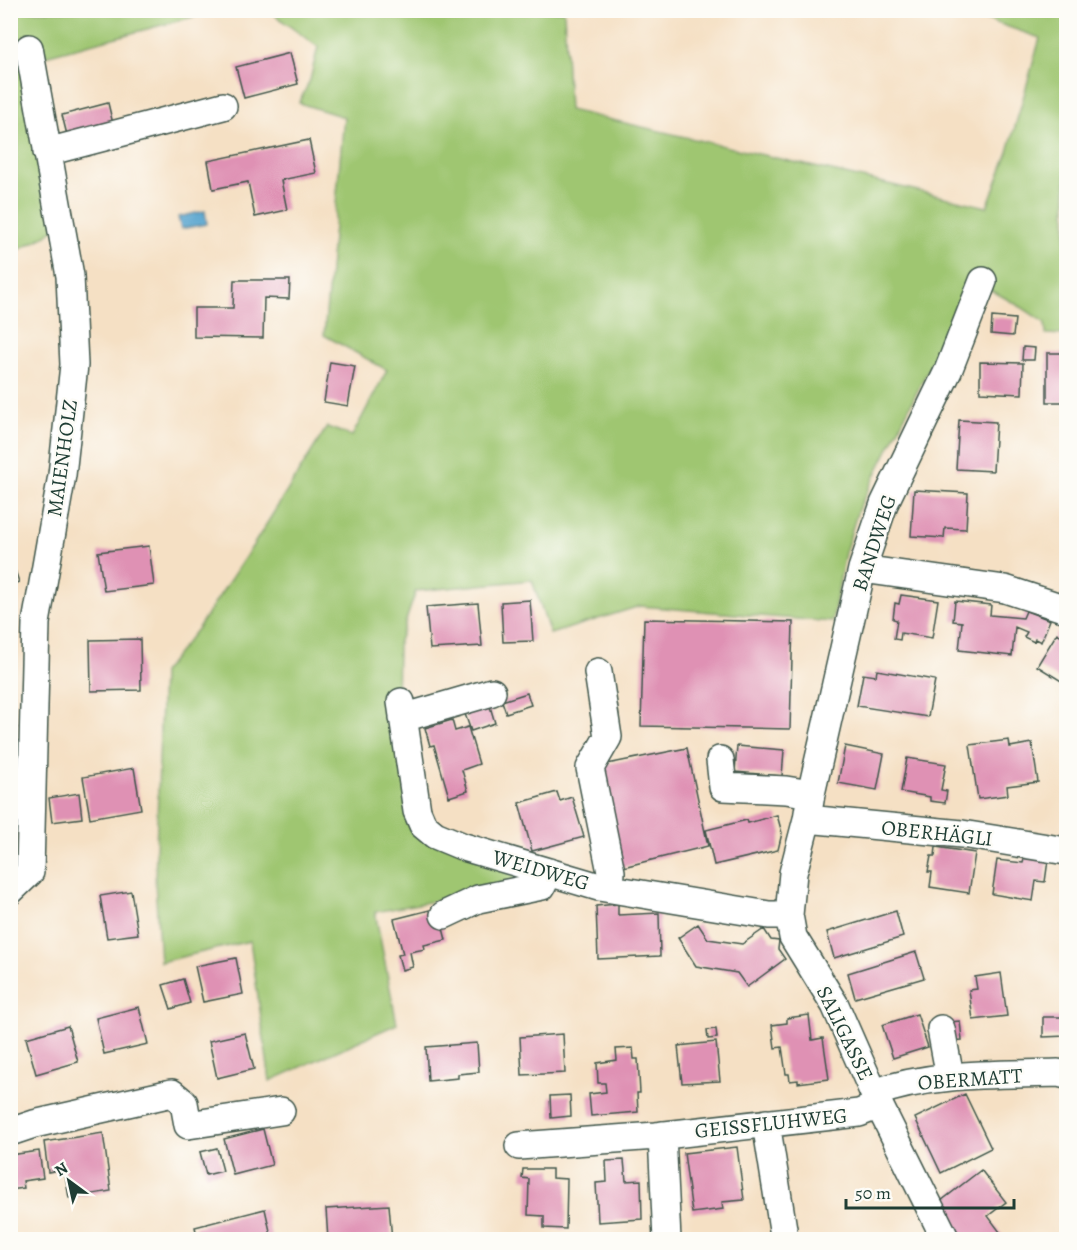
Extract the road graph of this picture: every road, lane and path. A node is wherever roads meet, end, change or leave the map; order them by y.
1 (29, 48) dead end
2 (223, 106) dead end
3 (47, 152) junction
4 (983, 281) dead end
5 (862, 569) junction
6 (1066, 609) edge
7 (598, 672) dead end
8 (492, 692) dead end
9 (720, 759) dead end
10 (809, 807) junction
11 (1066, 851) edge
12 (549, 872) junction
13 (610, 888) junction
14 (10, 891) edge
15 (444, 915) dead end
16 (789, 915) junction
17 (941, 1029) dead end
18 (1066, 1075) edge
19 (950, 1077) junction
20 (877, 1099) junction
21 (281, 1111) dead end
22 (766, 1123) junction
23 (10, 1132) edge
24 (662, 1135) junction
25 (519, 1146) dead end
26 (783, 1229) dead end
27 (667, 1239) edge
28 (946, 1239) edge

1 - 3 street, MAIENHOLZ
2 - 3 street
3 - 14 street, MAIENHOLZ
4 - 5 street, BANDWEG
5 - 6 street
5 - 10 street, BANDWEG
7 - 13 street
8 - 12 street, WEIDWEG
9 - 10 street, OBERHÄGLI
10 - 11 street, OBERHÄGLI
10 - 16 street, SALIGASSE
12 - 13 street, WEIDWEG
12 - 15 street
13 - 16 street, WEIDWEG
16 - 20 street, SALIGASSE
17 - 19 street
18 - 19 street, OBERMATT
19 - 20 street, OBERMATT
20 - 22 street, GEISSFLUHWEG
20 - 28 street, SALIGASSE
21 - 23 street
22 - 24 street, GEISSFLUHWEG
22 - 26 street
24 - 25 street, GEISSFLUHWEG
24 - 27 street

